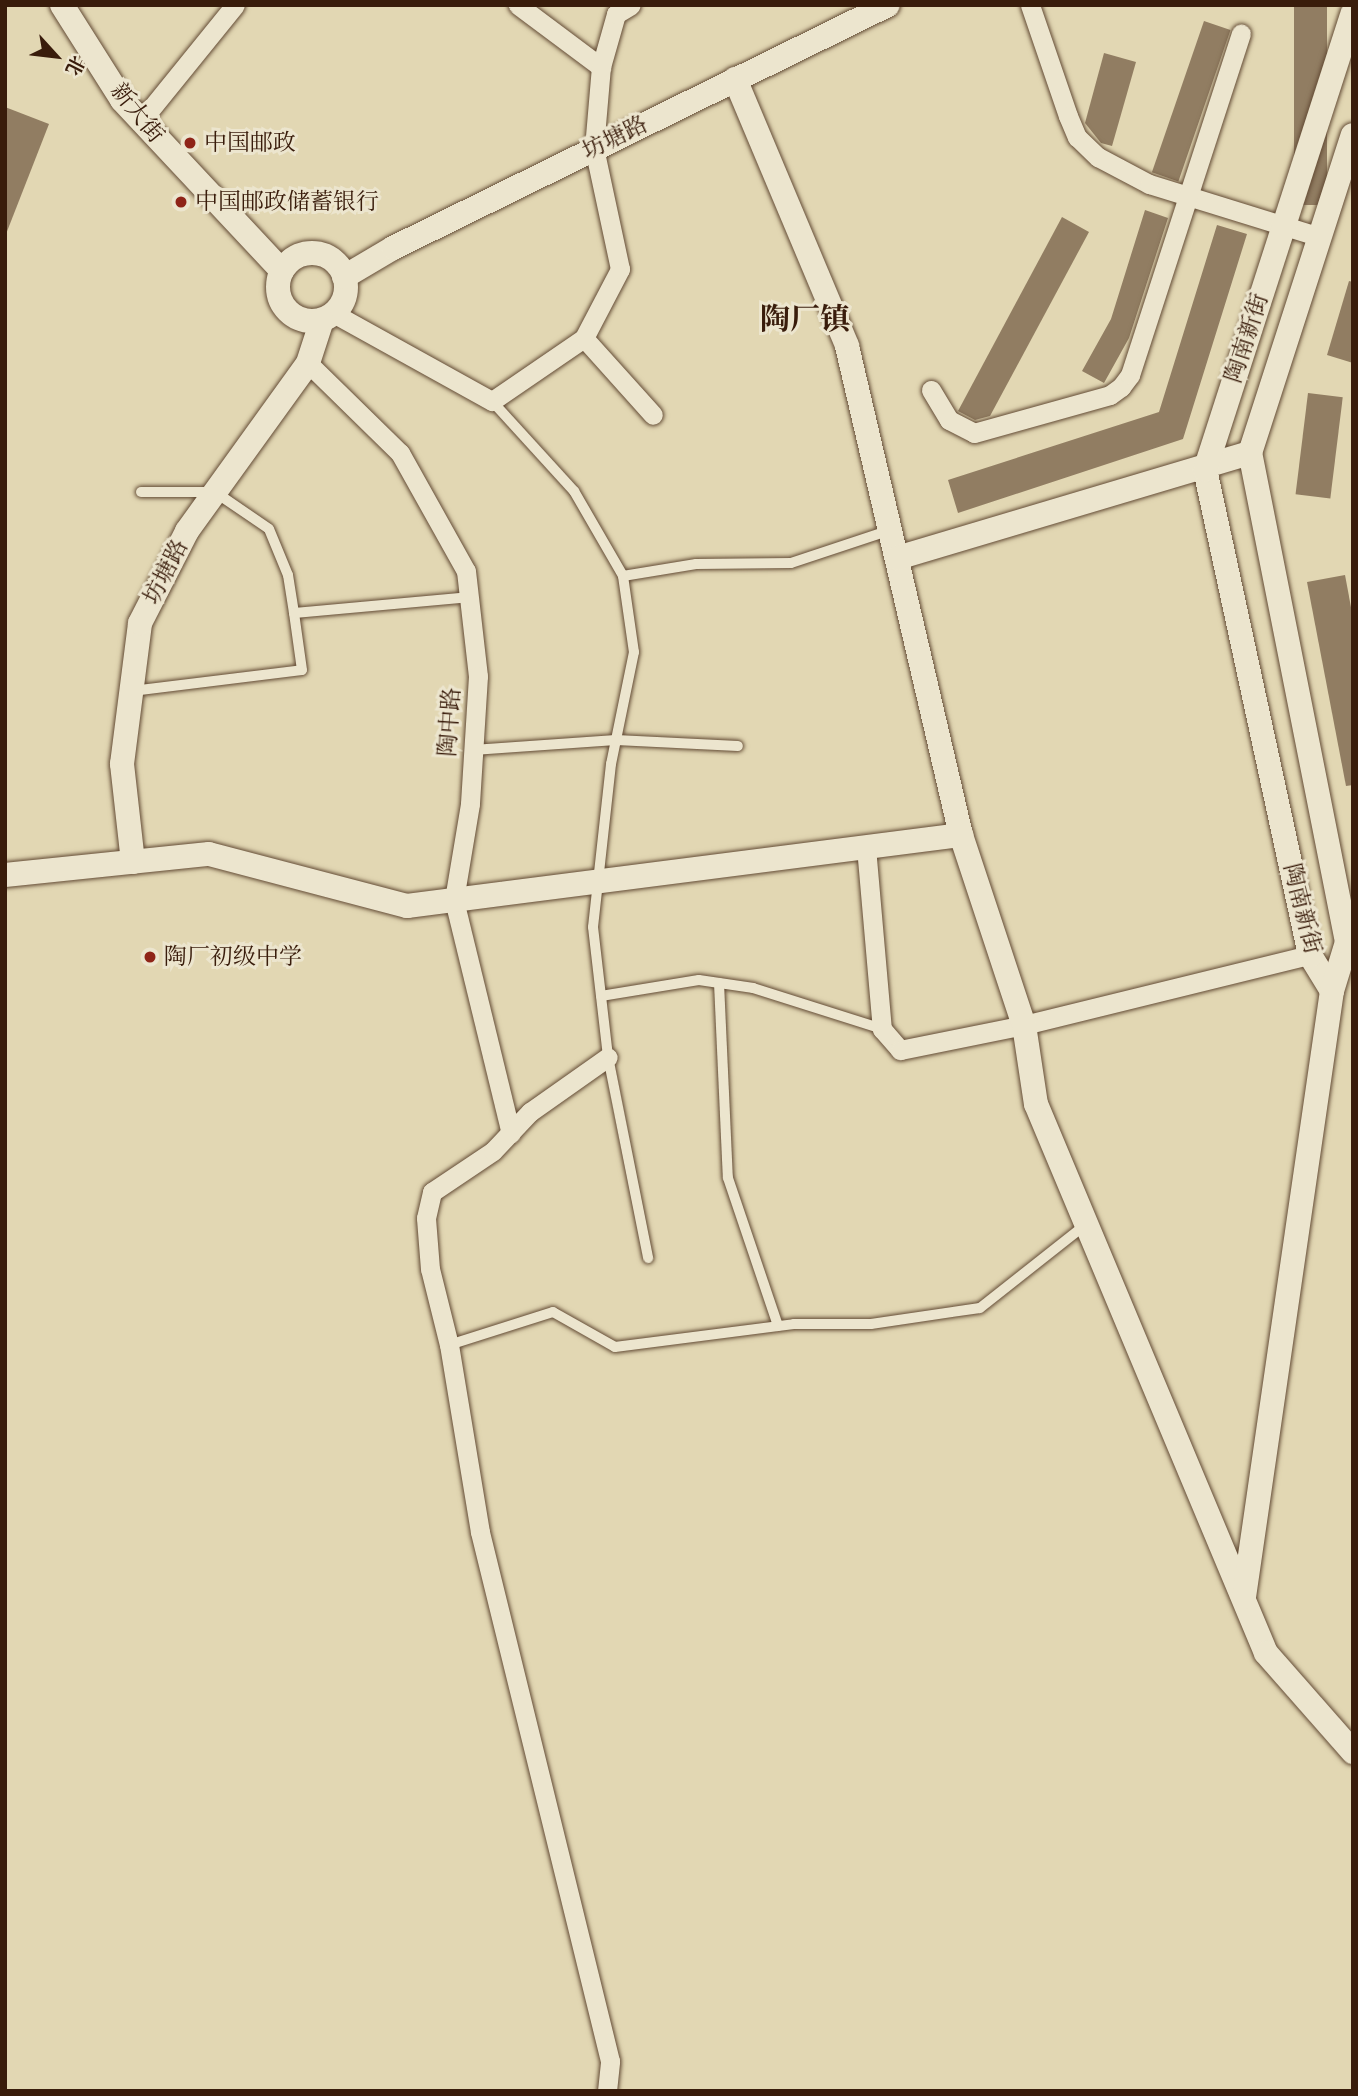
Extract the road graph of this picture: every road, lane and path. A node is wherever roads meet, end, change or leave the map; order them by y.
1 (62, 5) edge
2 (235, 5) edge
3 (518, 5) edge
4 (631, 5) edge
5 (888, 5) edge
6 (1030, 5) edge
7 (1353, 13) edge
8 (1241, 34) dead end
9 (601, 67) junction
10 (735, 79) junction
11 (141, 121) junction
12 (1353, 135) edge
13 (594, 148) junction
14 (1188, 196) junction
15 (1284, 226) junction
16 (1320, 237) junction
17 (282, 271) junction
18 (344, 277) junction
19 (328, 317) junction
20 (584, 338) junction
21 (309, 363) junction
22 (931, 390) dead end
23 (492, 401) junction
24 (653, 415) dead end
25 (1250, 453) junction
26 (1205, 470) junction
27 (141, 492) dead end
28 (215, 492) junction
29 (890, 530) junction
30 (897, 558) junction
31 (623, 576) junction
32 (472, 597) junction
33 (295, 613) junction
34 (131, 691) junction
35 (616, 740) junction
36 (737, 746) dead end
37 (473, 750) junction
38 (961, 835) junction
39 (866, 847) junction
40 (133, 862) junction
41 (5, 875) edge
42 (595, 882) junction
43 (454, 900) junction
44 (1350, 942) edge
45 (1310, 955) junction
46 (719, 983) junction
47 (1332, 991) junction
48 (601, 996) junction
49 (1024, 1025) junction
50 (882, 1030) junction
51 (608, 1057) junction
52 (511, 1133) junction
53 (1086, 1224) junction
54 (648, 1258) dead end
55 (778, 1326) junction
56 (449, 1345) junction
57 (1244, 1597) junction
58 (1353, 1752) edge
59 (607, 2091) edge

1 - 11 street, 新大街
2 - 11 street
3 - 9 street
4 - 9 street
5 - 10 street, 坊塘路
6 - 14 street
7 - 15 street, 陶南新街
8 - 14 street
9 - 13 street
10 - 13 street, 坊塘路
10 - 29 street
11 - 17 street, 新大街
12 - 16 street, 陶南新街
13 - 18 street, 坊塘路
13 - 20 street
14 - 15 street
14 - 22 street
15 - 16 street
15 - 26 street, 陶南新街
16 - 25 street, 陶南新街
17 - 18 street
17 - 19 street
18 - 19 street
19 - 21 street, 坊塘路
19 - 23 street
20 - 23 street
20 - 24 street
21 - 28 street, 坊塘路
21 - 32 street, 陶中路
23 - 31 lane
25 - 26 street
25 - 44 street, 陶南新街
26 - 30 street
26 - 45 street, 陶南新街
27 - 28 lane
28 - 33 lane
28 - 34 street, 坊塘路
29 - 30 street
29 - 31 lane
30 - 38 street
31 - 35 lane
32 - 33 lane
32 - 37 street, 陶中路
33 - 34 lane
34 - 40 street, 坊塘路
35 - 36 lane
35 - 37 lane
35 - 42 lane
37 - 43 street, 陶中路
38 - 39 street
38 - 49 street
39 - 42 street
39 - 50 street
40 - 41 street
40 - 43 street
42 - 43 street
42 - 48 lane
43 - 52 street, 陶中路
44 - 45 street
44 - 47 street, 陶南新街
45 - 47 street, 陶南新街
45 - 49 street
46 - 48 lane
46 - 50 lane
46 - 55 lane
47 - 57 street
48 - 51 lane
49 - 50 street
49 - 53 street
51 - 52 street
51 - 54 lane
52 - 56 street
53 - 55 lane
53 - 57 street
55 - 56 lane
56 - 59 street
57 - 58 street

